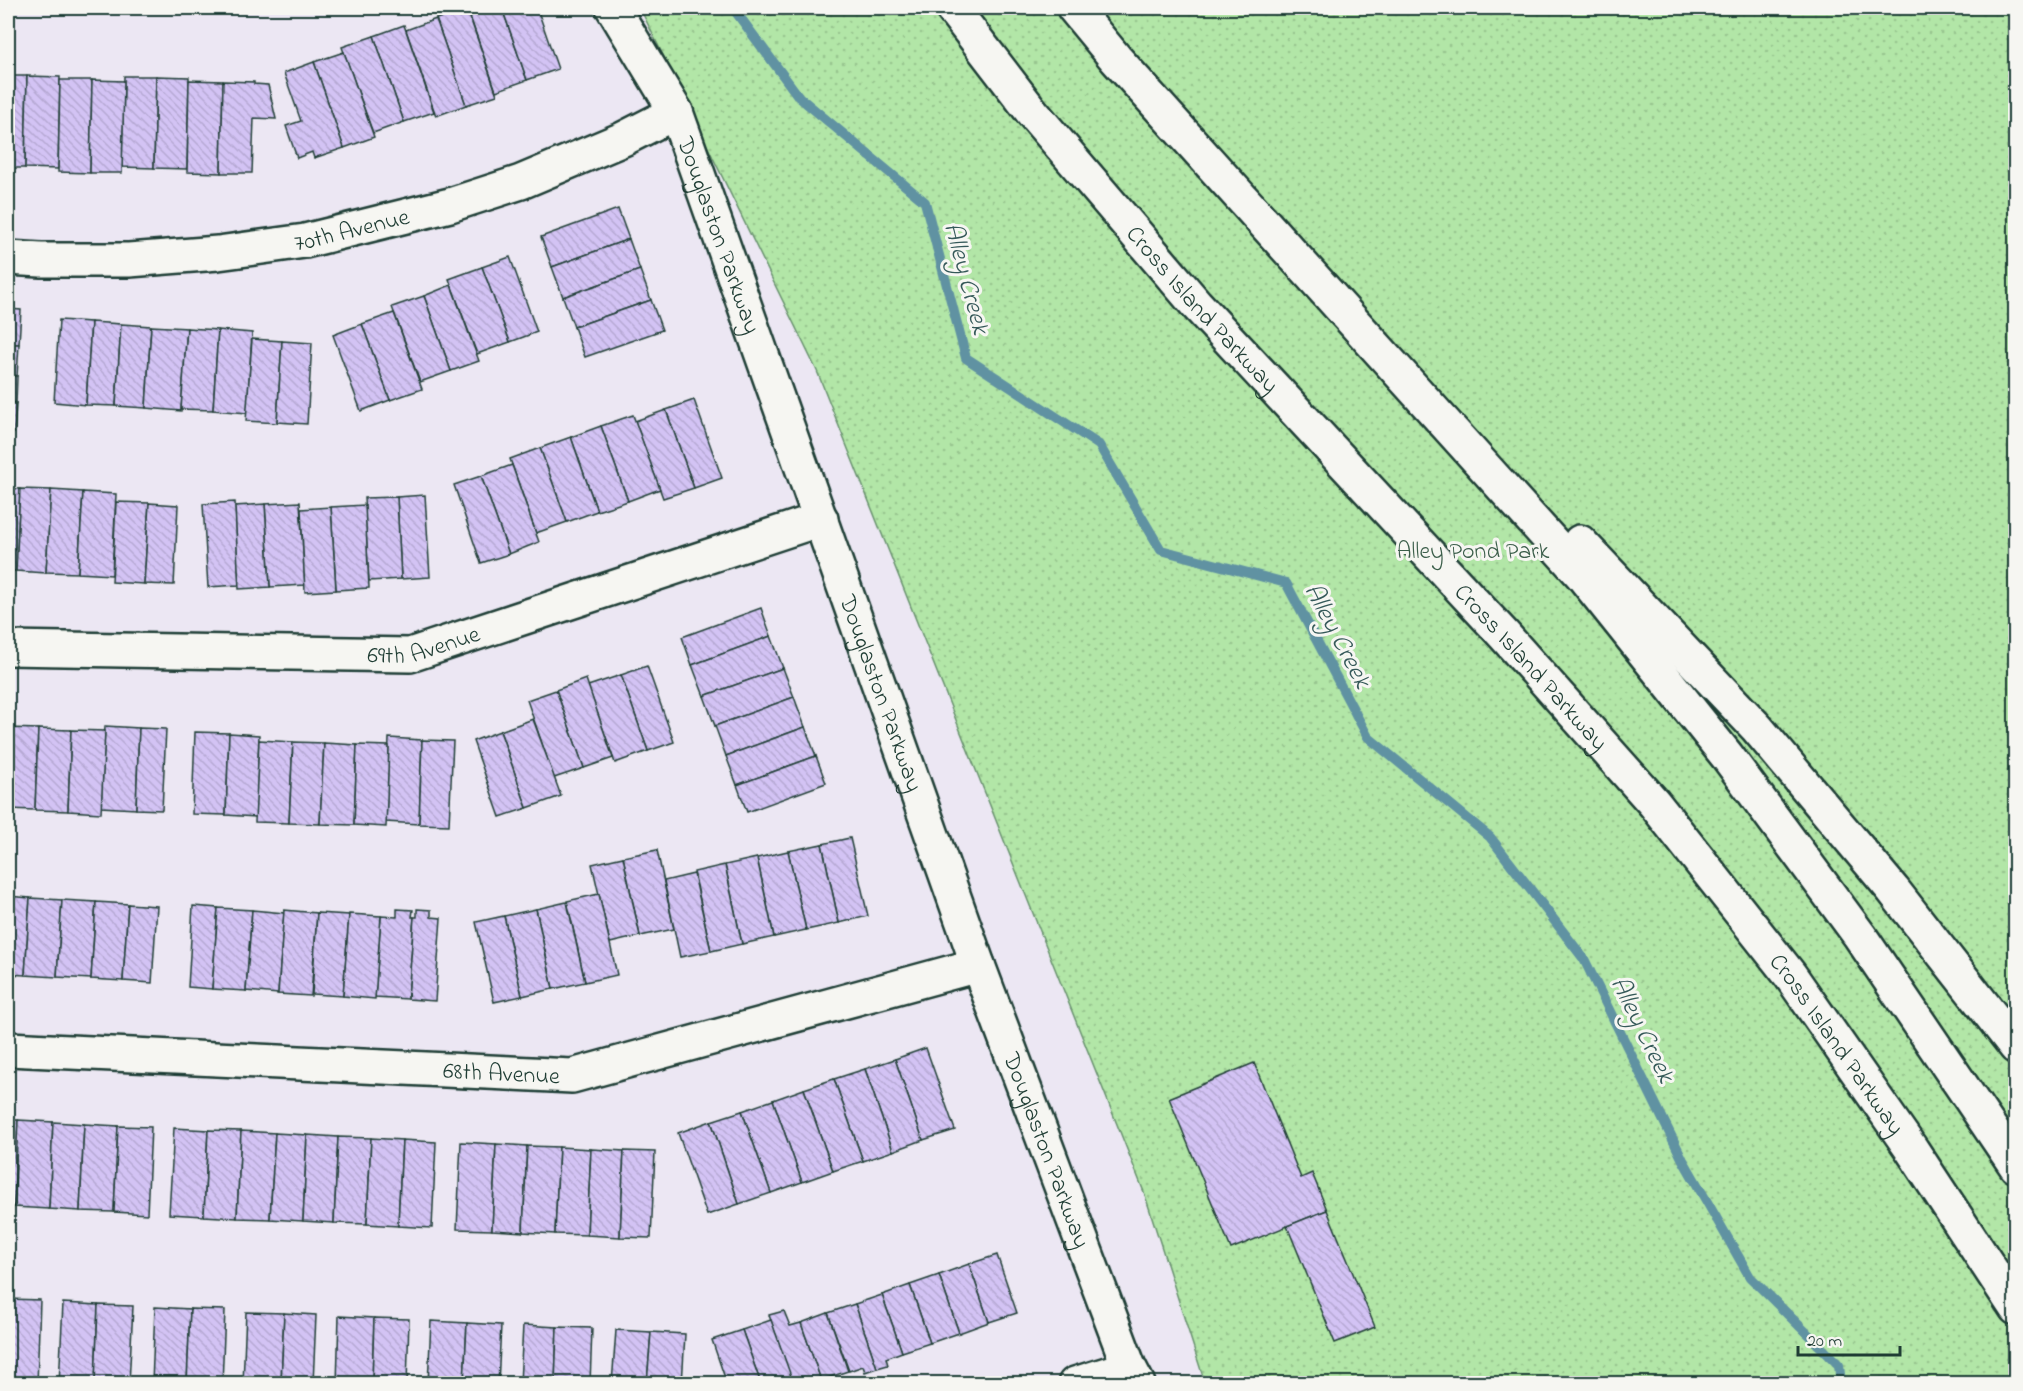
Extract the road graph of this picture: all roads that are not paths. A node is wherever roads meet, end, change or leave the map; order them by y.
1 (613, 8) edge
2 (952, 8) edge
3 (1074, 8) edge
4 (676, 112) junction
5 (1288, 251) junction
6 (8, 258) edge
7 (821, 519) junction
8 (8, 648) edge
9 (1757, 729) junction
10 (978, 965) junction
11 (2016, 1047) edge
12 (8, 1049) edge
13 (2016, 1067) edge
14 (2016, 1166) edge
15 (2016, 1308) edge
16 (1134, 1375) edge
17 (1076, 1383) edge

1 - 4 main road, Douglaston Parkway
2 - 15 main road, Cross Island Parkway
3 - 5 main road
4 - 6 main road, 70th Avenue
4 - 7 main road, Douglaston Parkway
5 - 9 main road
5 - 14 main road
7 - 8 main road, 69th Avenue
7 - 10 main road, Douglaston Parkway
9 - 11 main road
9 - 13 main road
10 - 12 main road, 68th Avenue
10 - 16 main road, Douglaston Parkway
16 - 17 main road

